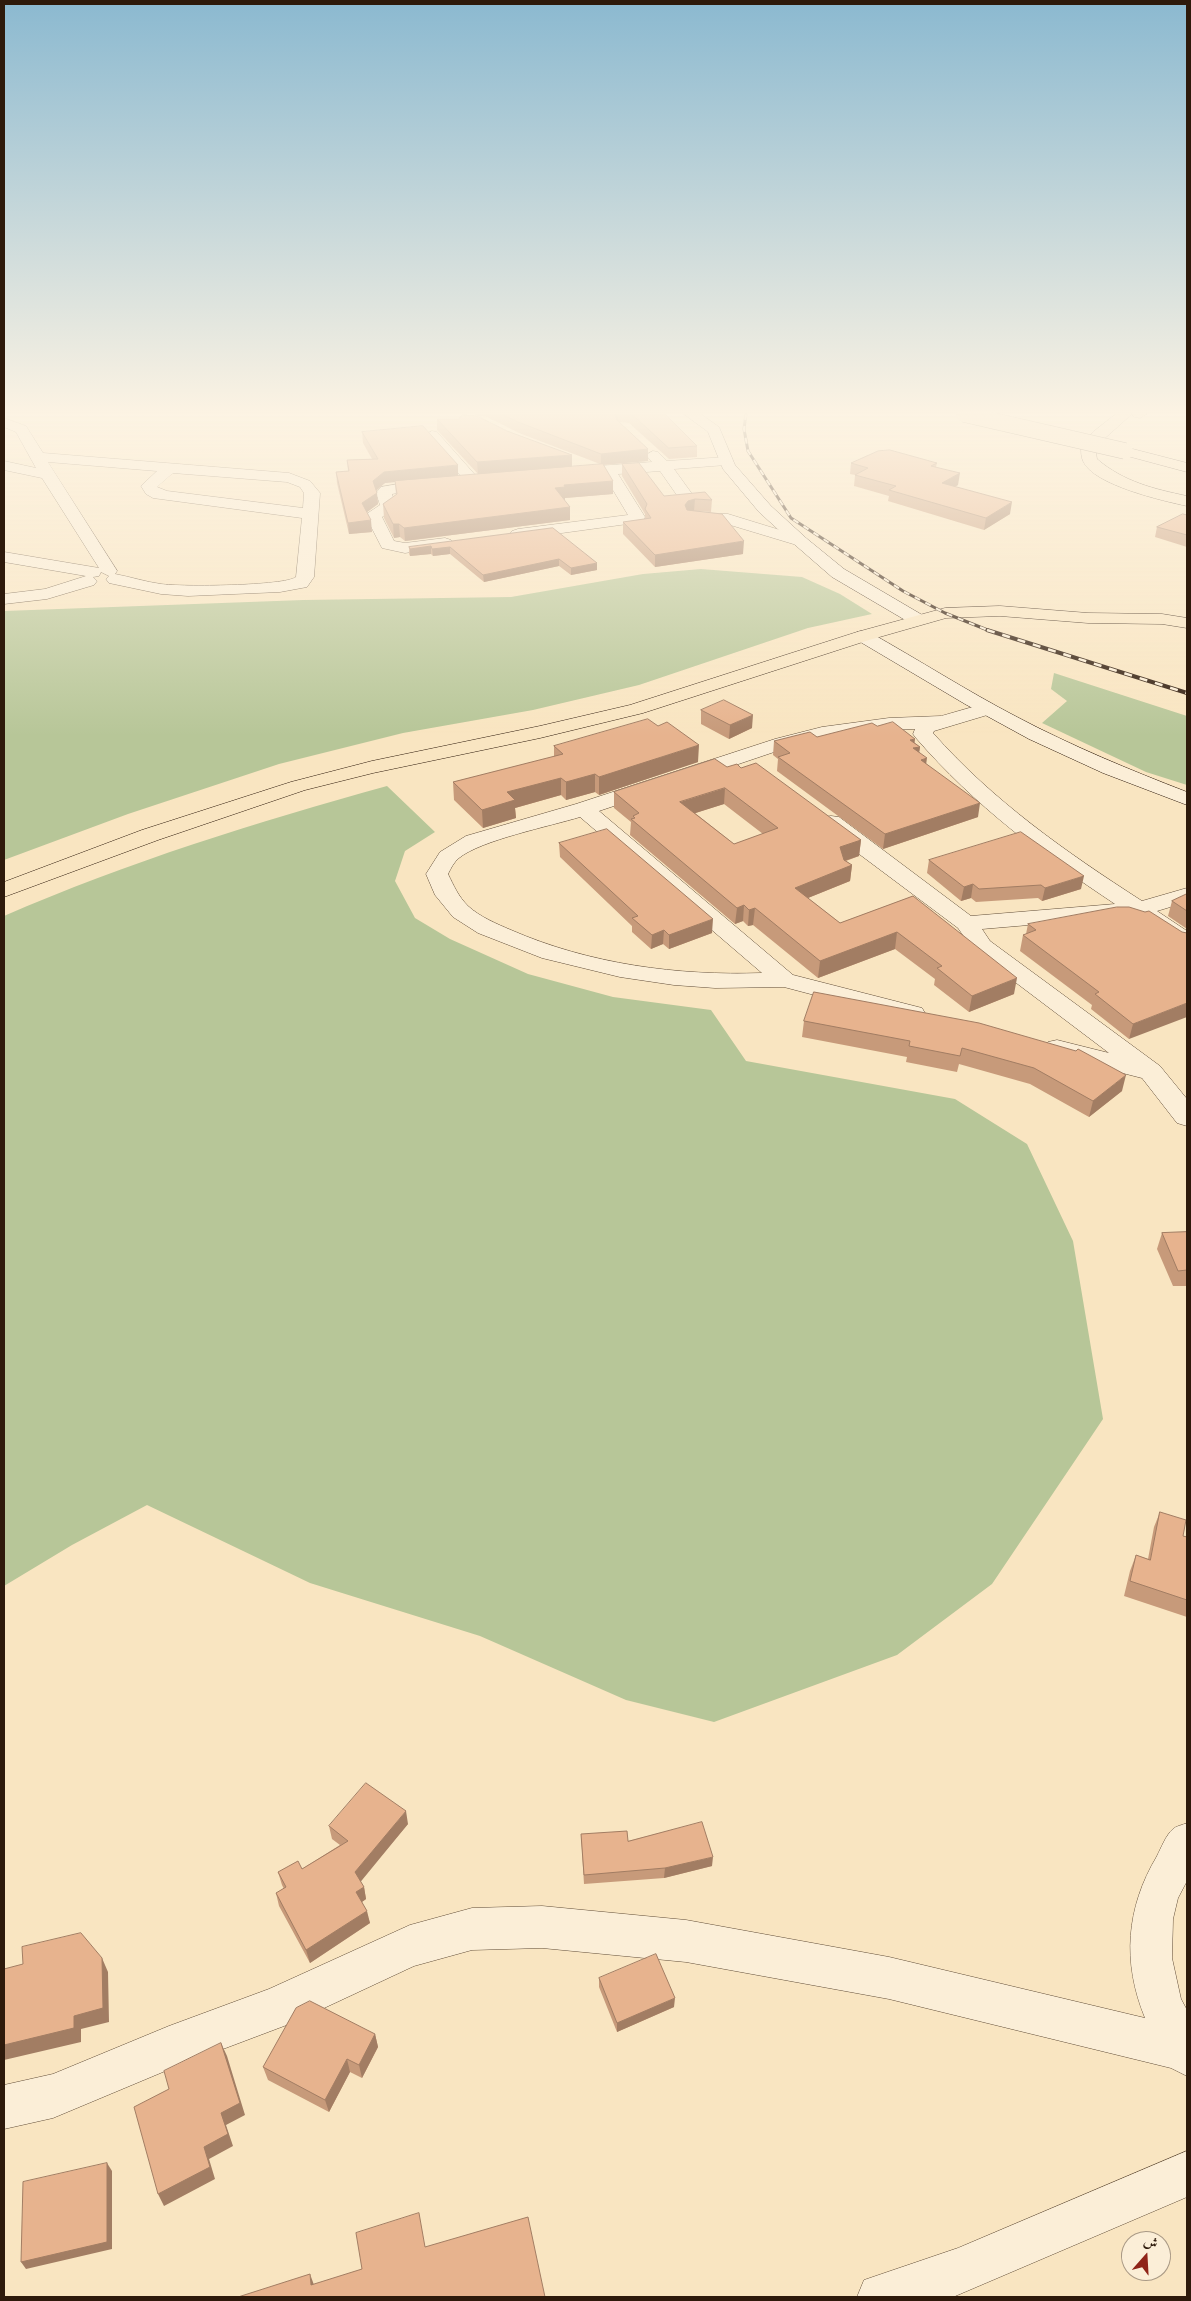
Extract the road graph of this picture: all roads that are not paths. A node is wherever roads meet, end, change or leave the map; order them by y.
1 (72, 521) edge
2 (309, 521) edge
3 (377, 521) edge
4 (617, 521) edge
5 (736, 521) edge
6 (779, 521) edge
7 (503, 536) edge
8 (463, 541) edge
9 (800, 541) junction
10 (4, 557) edge
11 (4, 567) edge
12 (53, 567) junction
13 (101, 576) junction
14 (4, 600) edge
15 (1109, 618) junction
16 (918, 620) junction
17 (1186, 623) edge
18 (863, 636) junction
19 (987, 709) junction
20 (940, 722) junction
21 (743, 756) junction
22 (767, 774) edge
23 (1187, 799) edge
24 (584, 809) junction
25 (815, 810) edge
26 (4, 890) edge
27 (1187, 895) edge
28 (1139, 909) junction
29 (966, 923) junction
30 (1187, 941) edge
31 (784, 980) junction
32 (938, 1019) edge
33 (1034, 1043) edge
34 (1151, 1072) junction
35 (1187, 1117) edge
36 (1187, 1843) edge
37 (1186, 2052) edge
38 (4, 2107) edge
39 (1187, 2174) edge
40 (881, 2297) edge

1 - 13 street
2 - 13 street
3 - 8 street
4 - 7 street
5 - 9 street
6 - 9 street
9 - 16 street
10 - 12 street
11 - 12 street
12 - 13 street
13 - 14 street
15 - 16 main road
15 - 17 main road
15 - 17 main road
16 - 18 main road
18 - 19 street
18 - 26 main road
19 - 20 street
19 - 23 street
20 - 21 street
20 - 28 street
21 - 22 street
21 - 24 street
24 - 31 street
24 - 31 street
25 - 29 street
27 - 28 street
28 - 29 street
28 - 30 street
29 - 34 street
31 - 32 street
33 - 34 street
34 - 35 street
36 - 37 street
37 - 38 street
39 - 40 street

